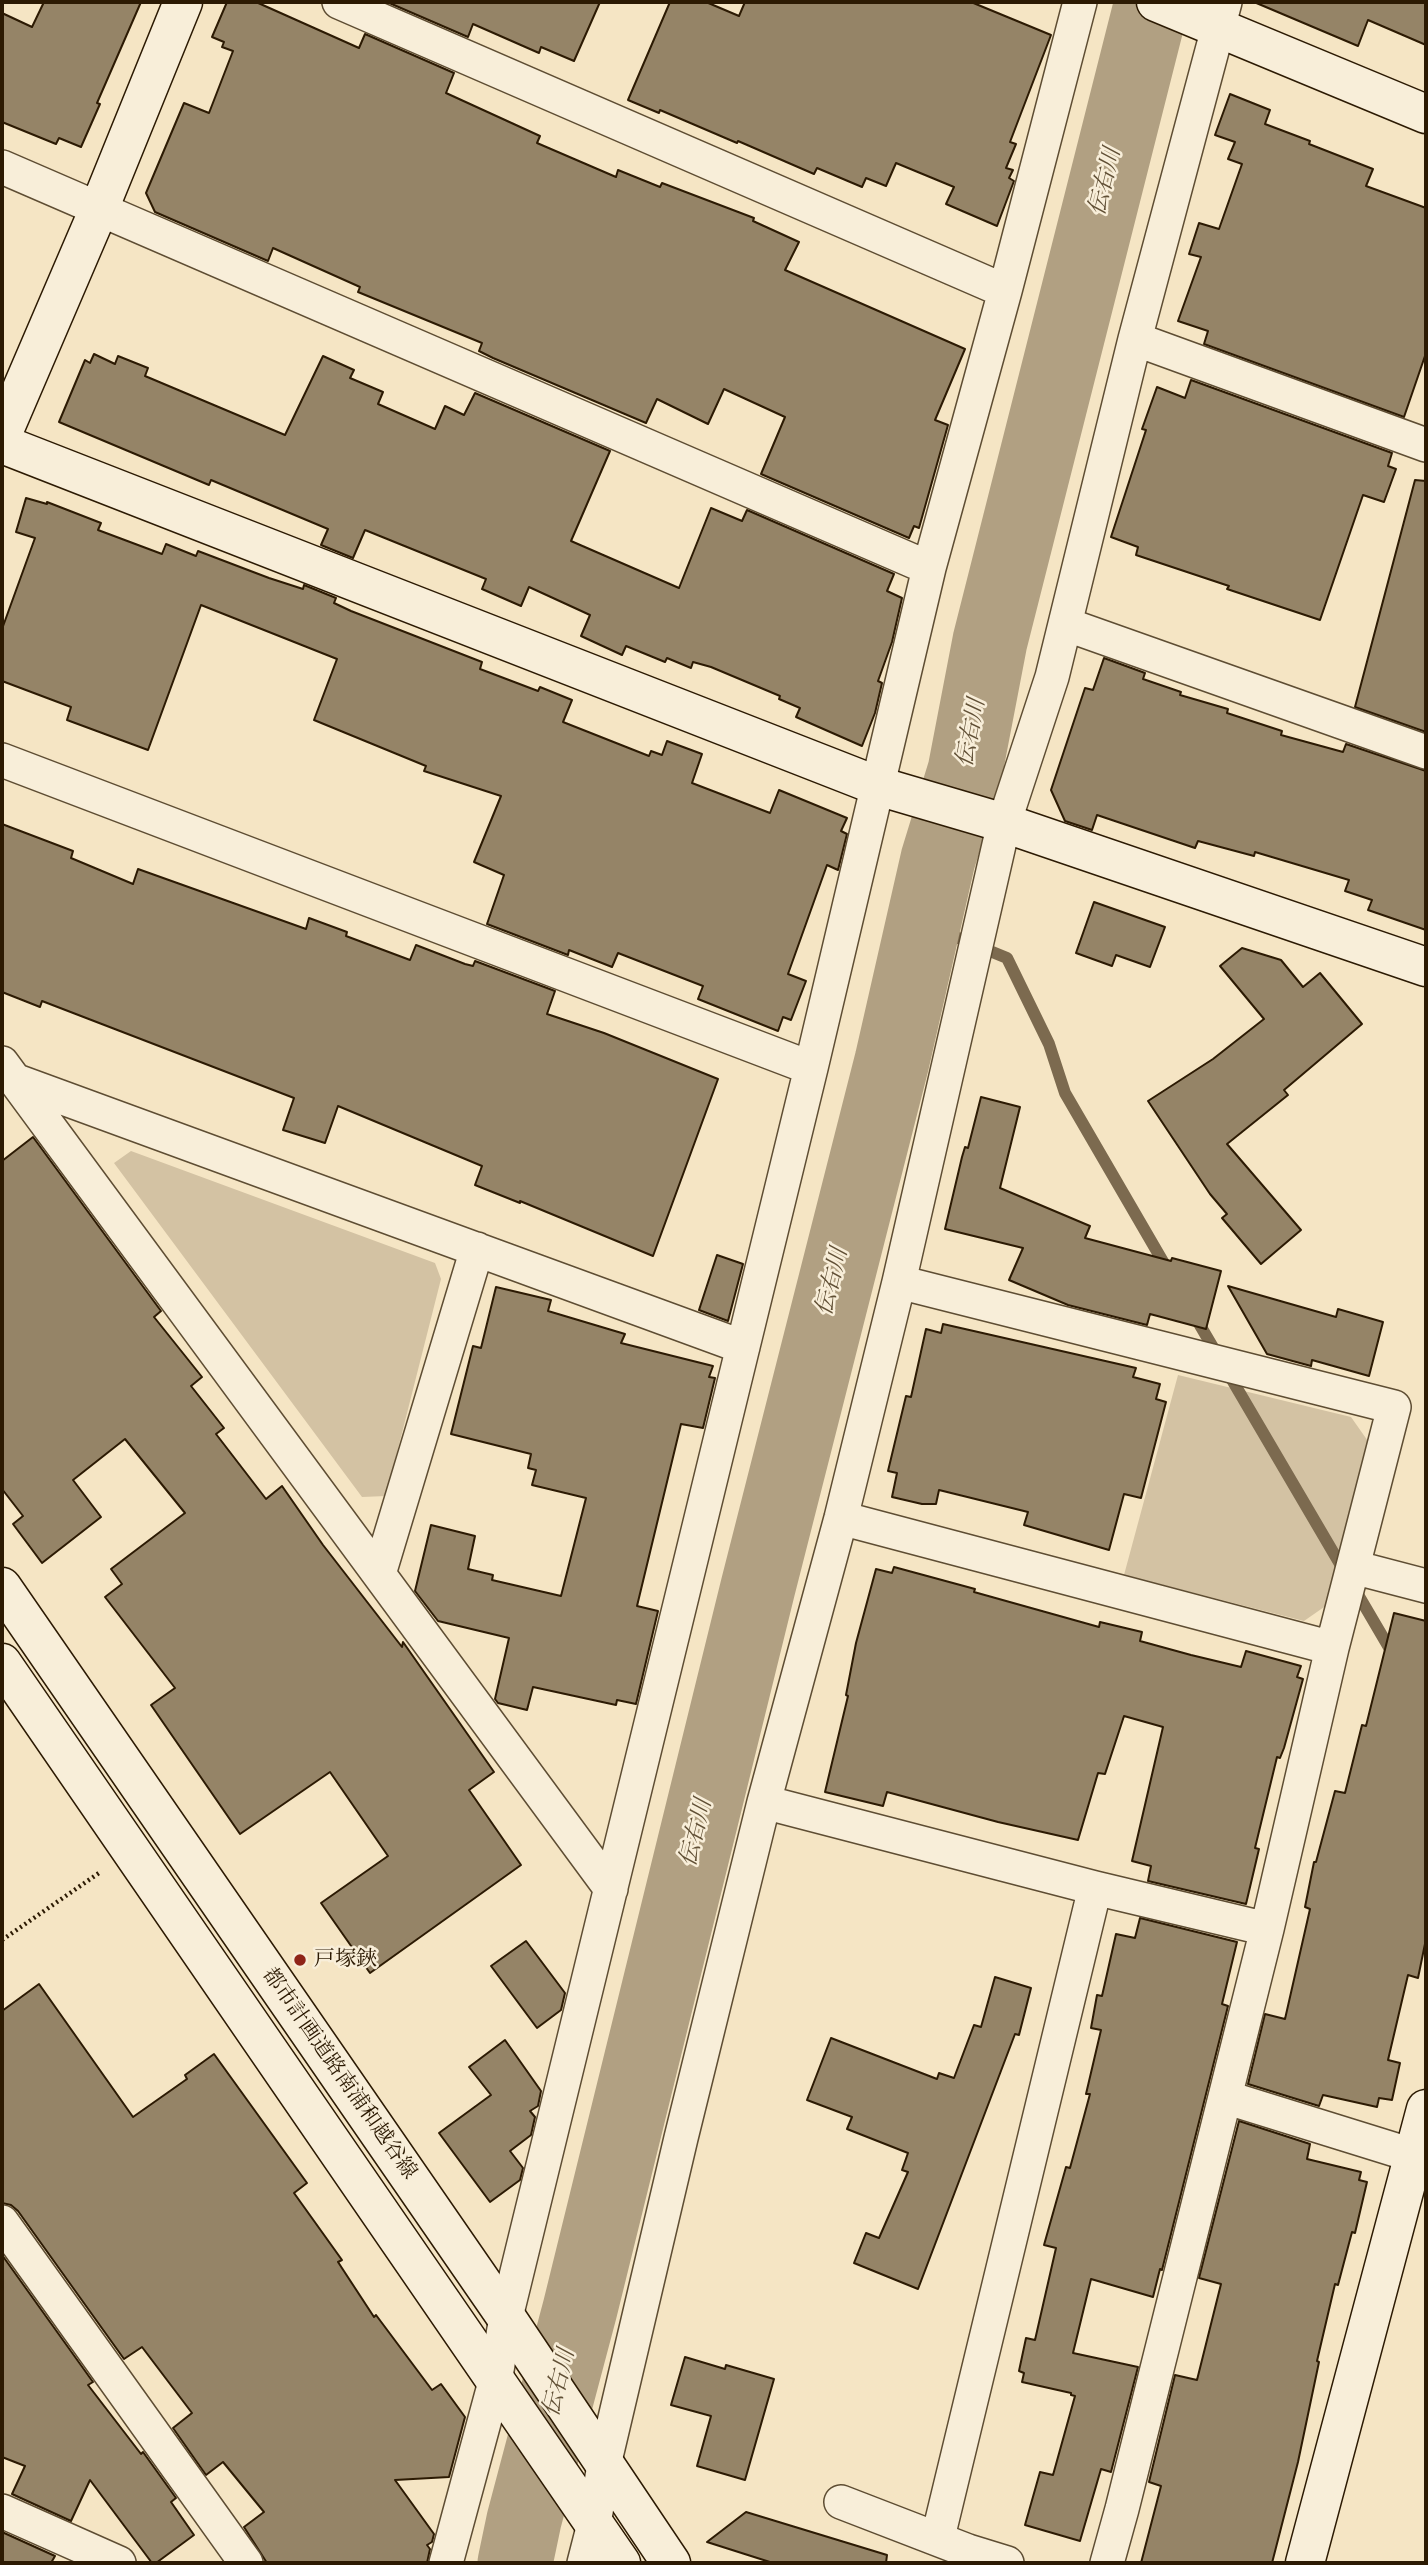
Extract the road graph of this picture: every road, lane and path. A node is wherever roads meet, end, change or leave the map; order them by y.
1 (183, 2) edge
2 (339, 2) edge
3 (1080, 2) edge
4 (1156, 2) edge
5 (1211, 15) edge
6 (1426, 114) edge
7 (2, 167) edge
8 (99, 209) junction
9 (1005, 290) junction
10 (1135, 339) junction
11 (2, 435) edge
12 (2, 443) edge
13 (1426, 445) edge
14 (929, 568) junction
15 (1065, 624) junction
16 (1426, 752) edge
17 (2, 760) edge
18 (878, 786) junction
19 (1004, 823) junction
20 (1426, 967) edge
21 (811, 1068) junction
22 (8, 1072) edge
23 (477, 1250) junction
24 (899, 1282) junction
25 (743, 1347) junction
26 (841, 1518) junction
27 (1353, 1567) junction
28 (379, 1574) junction
29 (1426, 1586) edge
30 (2, 1587) edge
31 (1332, 1648) junction
32 (2, 1663) edge
33 (764, 1801) junction
34 (132, 1850) junction
35 (1095, 1888) junction
36 (611, 1889) junction
37 (1267, 1929) junction
38 (2, 1940) edge
39 (1225, 2096) junction
40 (1426, 2109) edge
41 (1420, 2159) edge
42 (2, 2222) edge
43 (506, 2317) junction
44 (495, 2382) junction
45 (597, 2455) junction
46 (841, 2502) dead end
47 (2, 2511) edge
48 (586, 2512) junction
49 (938, 2538) junction
50 (966, 2557) edge
51 (119, 2563) edge
52 (246, 2563) edge
53 (446, 2563) edge
54 (584, 2563) edge
55 (621, 2563) edge
56 (671, 2563) edge
57 (1007, 2563) edge
58 (1107, 2563) edge
59 (1305, 2563) edge

1 - 8 street
2 - 9 street
3 - 9 street
4 - 5 street
5 - 6 street
5 - 10 street
7 - 8 street
8 - 11 street
8 - 14 street
9 - 14 street
10 - 13 street
10 - 15 street
12 - 18 street
14 - 18 street
15 - 16 street
15 - 19 street
17 - 21 street
18 - 19 street
18 - 21 street
19 - 20 street
19 - 24 street
21 - 25 street
22 - 23 street
22 - 28 street
23 - 25 street
23 - 28 street
24 - 26 street
24 - 27 street
25 - 36 street
26 - 31 street
26 - 33 street
27 - 29 street
27 - 31 street
28 - 36 street
30 - 43 street, 都市計画道路南浦和越谷線
31 - 37 street
32 - 34 street, 都市計画道路南浦和越谷線
33 - 35 street
33 - 45 street
34 - 38 path
34 - 44 street, 都市計画道路南浦和越谷線
35 - 37 street
35 - 49 street
36 - 43 street
37 - 39 street
39 - 41 street
39 - 58 street
40 - 41 street
41 - 59 street
42 - 52 street
43 - 44 street
43 - 45 street, 都市計画道路南浦和越谷線
44 - 48 street, 都市計画道路南浦和越谷線
44 - 53 street
45 - 48 street
45 - 56 street, 都市計画道路南浦和越谷線
46 - 49 street
47 - 51 street
48 - 54 street
48 - 55 street, 都市計画道路南浦和越谷線
49 - 50 street
50 - 57 street

